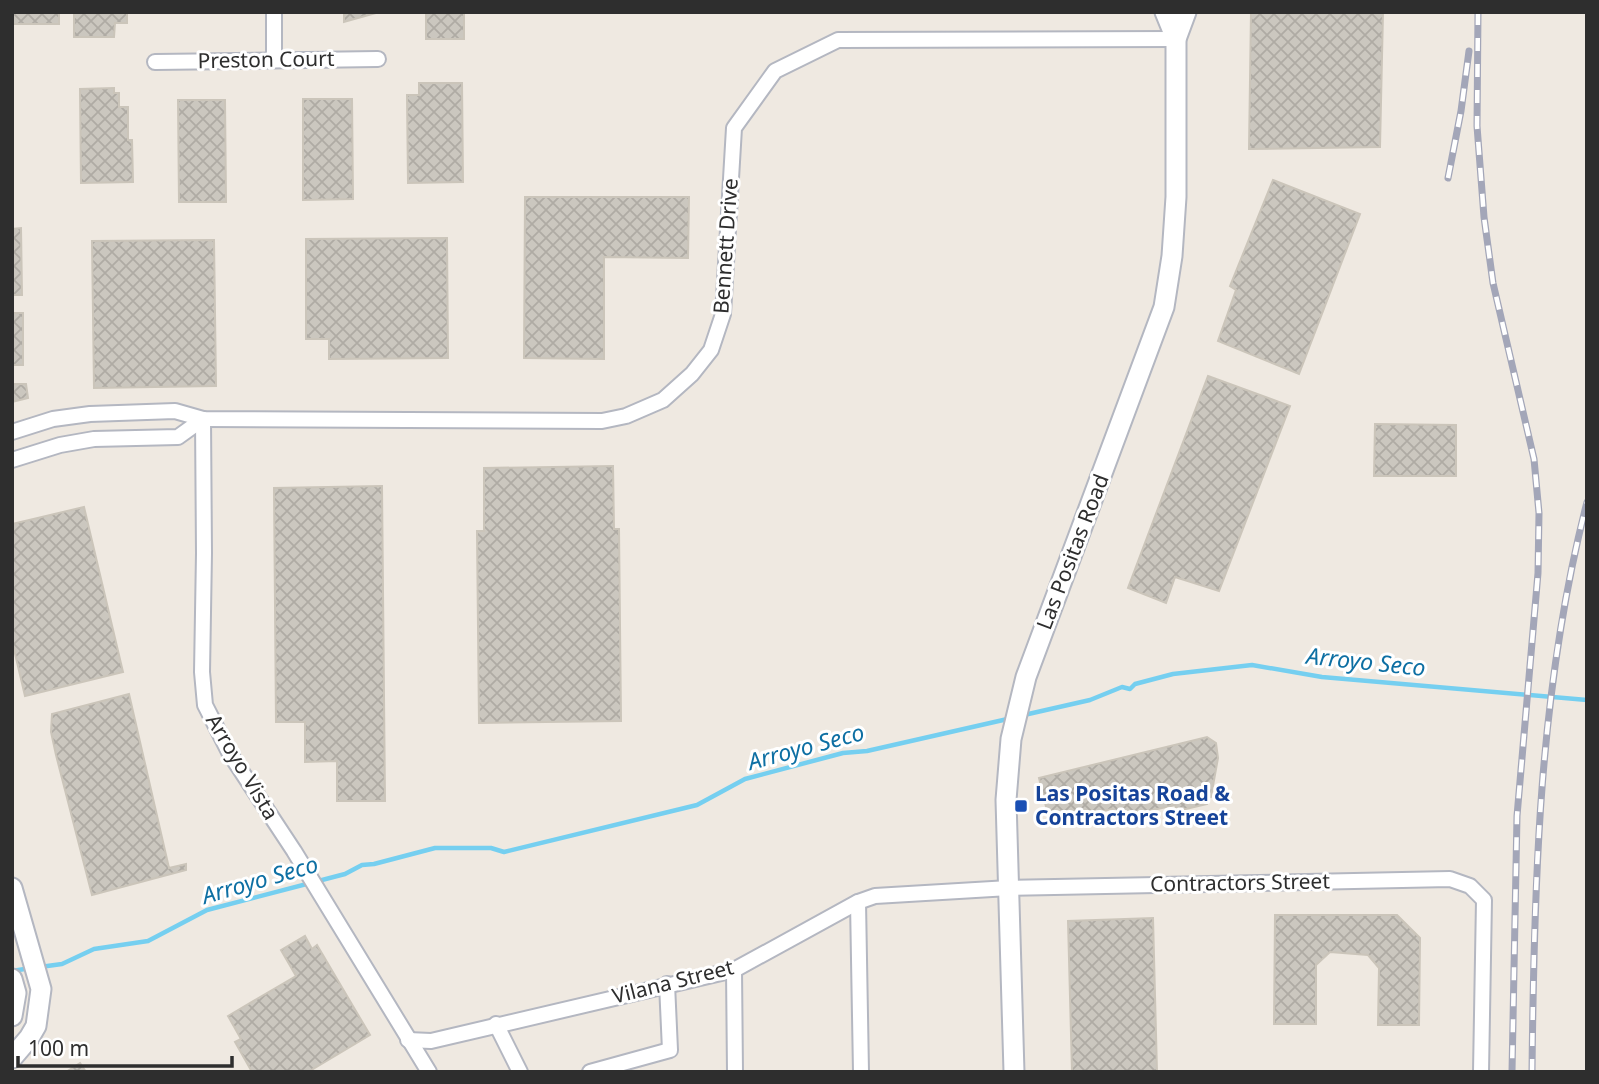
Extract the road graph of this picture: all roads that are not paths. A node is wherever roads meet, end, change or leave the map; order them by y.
1 (274, 12) edge
2 (1164, 12) edge
3 (1186, 12) edge
4 (1176, 39) junction
5 (378, 59) dead end
6 (274, 60) junction
7 (155, 62) dead end
8 (203, 419) junction
9 (12, 432) edge
10 (12, 460) edge
11 (12, 888) edge
12 (1009, 888) junction
13 (858, 902) junction
14 (734, 970) junction
15 (667, 984) junction
16 (14, 986) edge
17 (12, 1016) edge
18 (496, 1024) junction
19 (408, 1040) junction
20 (12, 1058) edge
21 (429, 1072) edge
22 (520, 1072) edge
23 (590, 1072) edge
24 (735, 1072) edge
25 (861, 1072) edge
26 (1014, 1072) edge
27 (1481, 1072) edge

1 - 6 street
2 - 4 main road, Las Positas Road
3 - 4 main road, Las Positas Road
4 - 8 street, Bennett Drive
4 - 12 main road, Las Positas Road
5 - 6 street, Preston Court
6 - 7 street, Preston Court
8 - 9 street, Bennett Drive
8 - 10 street
8 - 19 street, Arroyo Vista
11 - 20 main road
12 - 13 street, Vilana Street
12 - 26 main road, Las Positas Road
12 - 27 street, Contractors Street
13 - 14 street, Vilana Street
13 - 25 street
14 - 15 street, Vilana Street
14 - 24 street
15 - 18 street, Vilana Street
15 - 23 street
16 - 17 main road
18 - 19 street, Vilana Street
18 - 22 street
19 - 21 street, Arroyo Vista

